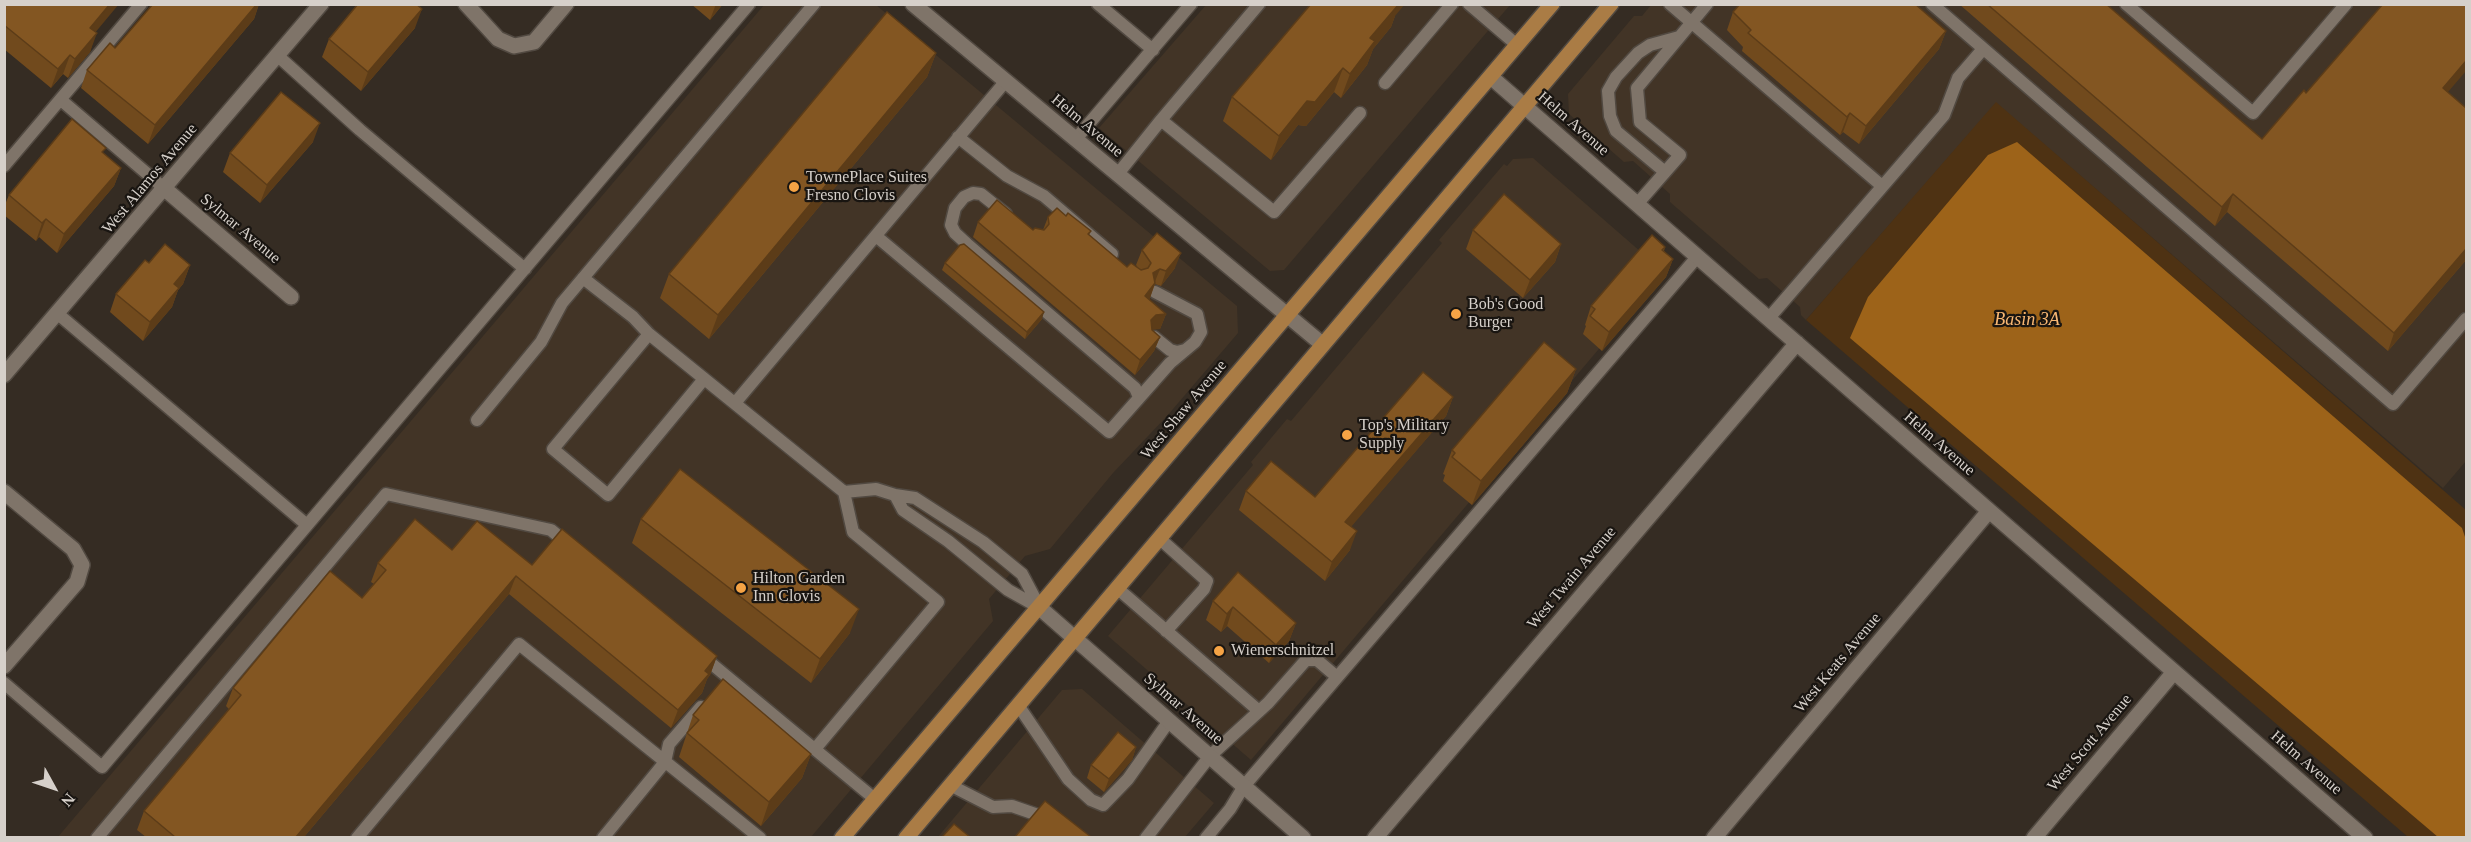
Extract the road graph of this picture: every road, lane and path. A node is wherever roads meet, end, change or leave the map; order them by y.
1 (141, 4) edge
2 (321, 4) edge
3 (466, 4) edge
4 (566, 4) edge
5 (749, 4) edge
6 (814, 4) edge
7 (913, 4) edge
8 (1098, 4) edge
9 (1191, 4) edge
10 (1259, 4) edge
11 (1452, 4) edge
12 (1469, 4) edge
13 (1552, 4) edge
14 (1611, 4) edge
15 (1670, 4) edge
16 (1707, 4) edge
17 (1932, 4) edge
18 (2126, 4) edge
19 (2346, 4) edge
20 (1691, 23) junction
21 (1680, 37) junction
22 (1517, 45) junction
23 (1983, 49) junction
24 (1152, 50) junction
25 (278, 56) junction
26 (1491, 77) junction
27 (1005, 82) junction
28 (1386, 83) dead end
29 (61, 100) junction
30 (1525, 106) junction
31 (1360, 113) dead end
32 (1161, 120) junction
33 (958, 137) junction
34 (1075, 140) junction
35 (4, 166) edge
36 (1665, 172) junction
37 (1117, 175) junction
38 (1882, 186) junction
39 (165, 189) junction
40 (1638, 203) junction
41 (1017, 223) edge
42 (876, 236) junction
43 (1698, 256) junction
44 (1120, 262) edge
45 (525, 269) junction
46 (584, 278) junction
47 (1155, 292) edge
48 (291, 297) dead end
49 (58, 314) junction
50 (1287, 315) junction
51 (1769, 318) junction
52 (2466, 319) edge
53 (649, 334) junction
54 (1154, 337) edge
55 (1797, 343) junction
56 (1322, 344) junction
57 (1186, 350) junction
58 (4, 375) edge
59 (704, 379) junction
60 (1139, 397) junction
61 (735, 404) junction
62 (477, 420) dead end
63 (4, 492) edge
64 (844, 492) junction
65 (895, 495) junction
66 (1989, 511) junction
67 (307, 525) junction
68 (1159, 538) junction
69 (578, 552) edge
70 (1117, 588) junction
71 (1040, 608) junction
72 (1166, 631) junction
73 (1074, 638) junction
74 (692, 647) edge
75 (4, 666) edge
76 (2174, 672) junction
77 (1337, 677) junction
78 (4, 683) edge
79 (720, 684) junction
80 (1018, 705) junction
81 (1259, 711) junction
82 (1169, 721) junction
83 (815, 749) junction
84 (1210, 756) junction
85 (665, 762) junction
86 (950, 785) junction
87 (1244, 786) junction
88 (876, 800) junction
89 (2361, 836) edge
90 (97, 837) edge
91 (357, 837) edge
92 (603, 837) edge
93 (760, 837) edge
94 (842, 837) edge
95 (906, 837) edge
96 (1072, 837) edge
97 (1146, 837) edge
98 (1206, 837) edge
99 (1304, 837) edge
100 (1376, 837) edge
101 (1714, 837) edge
102 (2034, 837) edge

1 - 29 lane
2 - 25 street, West Alamos Avenue
3 - 4 street
5 - 45 lane
6 - 46 lane
7 - 27 street, Helm Avenue
8 - 24 lane
9 - 24 lane
10 - 32 lane
11 - 28 lane
12 - 22 lane
13 - 22 main road, West Shaw Avenue
14 - 30 main road
15 - 20 lane
16 - 20 lane
17 - 23 lane
18 - 19 lane
20 - 21 lane
20 - 38 lane
21 - 36 lane
21 - 36 lane
22 - 26 main road, West Shaw Avenue
23 - 38 lane
23 - 52 lane
24 - 34 lane
25 - 39 street, West Alamos Avenue
25 - 45 lane
26 - 30 street, Helm Avenue
26 - 50 main road, West Shaw Avenue
27 - 33 lane
27 - 34 street, Helm Avenue
29 - 35 lane
29 - 39 lane
30 - 40 street, Helm Avenue
30 - 56 main road
31 - 32 lane
32 - 37 lane
33 - 42 lane
33 - 44 lane
34 - 37 street, Helm Avenue
36 - 40 lane
37 - 50 street, Helm Avenue
38 - 51 lane
39 - 48 street, Sylmar Avenue
39 - 49 street, West Alamos Avenue
40 - 43 street, Helm Avenue
41 - 60 lane
42 - 60 lane
42 - 61 lane
43 - 51 street, Helm Avenue
43 - 77 lane
45 - 67 lane
46 - 53 lane
46 - 62 lane
47 - 57 lane
49 - 58 street, West Alamos Avenue
49 - 67 lane
50 - 56 street, Helm Avenue
50 - 71 main road, West Shaw Avenue
51 - 55 street, Helm Avenue
53 - 59 lane
53 - 59 lane
54 - 57 lane
55 - 66 street, Helm Avenue
55 - 100 street, West Twain Avenue
56 - 68 main road
57 - 60 lane
59 - 61 lane
61 - 64 lane
63 - 75 street
64 - 65 lane
64 - 83 lane
65 - 71 lane
65 - 71 lane
66 - 76 street, Helm Avenue
66 - 101 street, West Keats Avenue
67 - 78 lane
68 - 70 main road
68 - 72 lane
69 - 90 lane
70 - 72 lane
70 - 73 main road
71 - 73 street, Sylmar Avenue
71 - 88 main road, West Shaw Avenue
72 - 81 lane
73 - 80 main road
73 - 82 street, Sylmar Avenue
74 - 79 lane
76 - 89 street, Helm Avenue
76 - 102 street, West Scott Avenue
77 - 81 lane
77 - 87 lane
79 - 83 lane
79 - 85 lane
80 - 82 lane
80 - 86 main road
81 - 84 lane
82 - 84 street, Sylmar Avenue
83 - 88 lane
84 - 87 street, Sylmar Avenue
84 - 97 lane
85 - 91 lane
85 - 92 lane
85 - 93 lane
86 - 95 main road
86 - 96 lane
87 - 98 lane
87 - 99 street, Sylmar Avenue
88 - 94 main road, West Shaw Avenue

